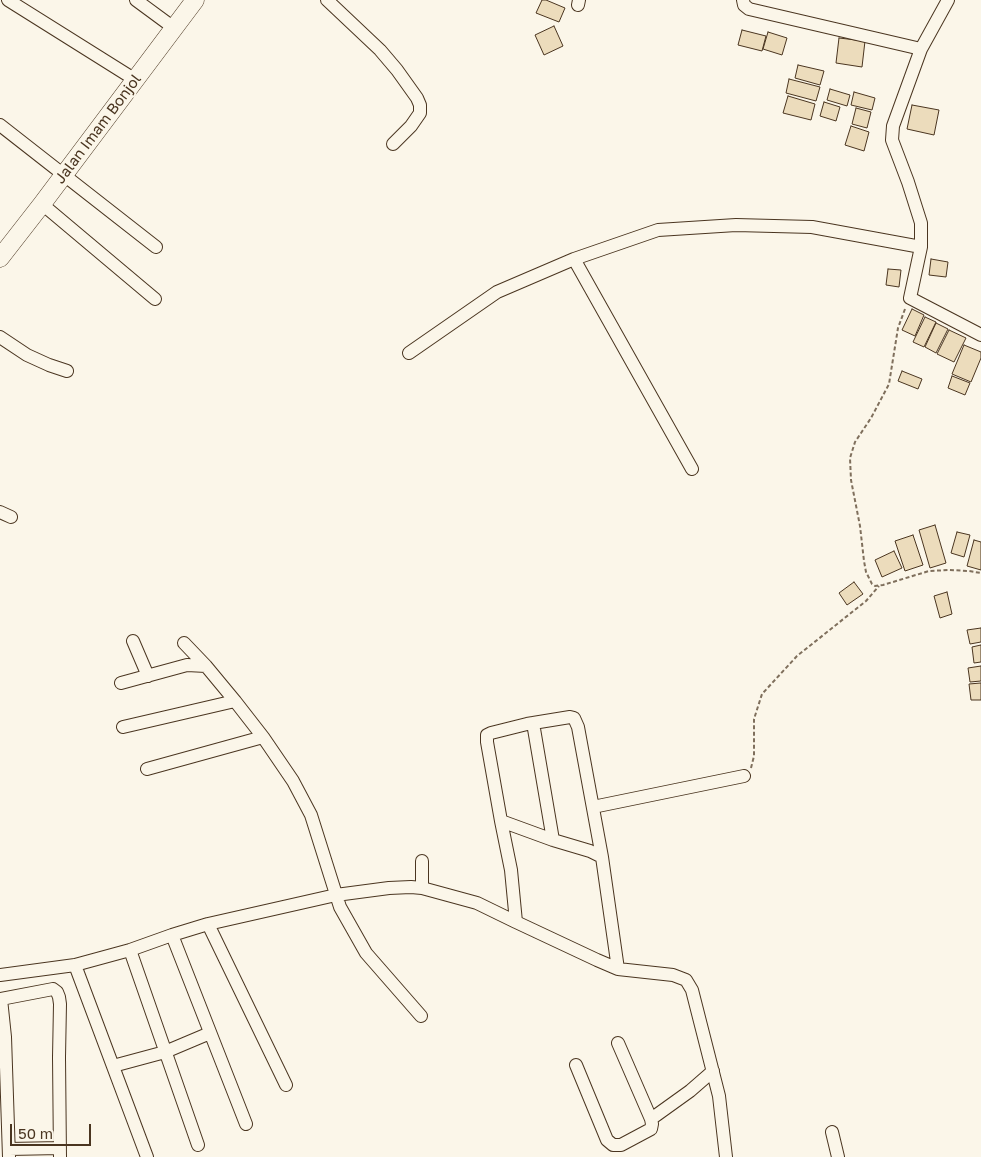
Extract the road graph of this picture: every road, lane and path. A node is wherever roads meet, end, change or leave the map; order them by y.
1 (8, 0) edge
2 (136, 0) edge
3 (195, 0) edge
4 (327, 0) edge
5 (743, 0) edge
6 (948, 0) edge
7 (174, 28) junction
8 (921, 49) junction
9 (134, 79) junction
10 (0, 125) edge
11 (393, 144) dead end
12 (63, 175) junction
13 (42, 204) junction
14 (156, 247) dead end
15 (921, 247) junction
16 (0, 258) edge
17 (574, 260) junction
18 (155, 298) dead end
19 (910, 298) junction
20 (981, 336) edge
21 (0, 337) edge
22 (409, 353) dead end
23 (67, 371) dead end
24 (692, 469) dead end
25 (981, 573) edge
26 (879, 586) junction
27 (133, 641) dead end
28 (184, 643) dead end
29 (206, 666) junction
30 (148, 676) junction
31 (120, 684) dead end
32 (235, 702) junction
33 (533, 724) junction
34 (123, 727) dead end
35 (263, 737) junction
36 (147, 770) dead end
37 (744, 776) joint
38 (593, 807) junction
39 (501, 821) junction
40 (553, 840) junction
41 (602, 857) junction
42 (422, 861) dead end
43 (422, 888) junction
44 (336, 895) junction
45 (516, 922) junction
46 (208, 924) junction
47 (172, 935) junction
48 (130, 950) junction
49 (75, 964) junction
50 (618, 969) junction
51 (0, 975) edge
52 (0, 995) edge
53 (421, 1016) dead end
54 (210, 1033) junction
55 (618, 1043) dead end
56 (165, 1052) junction
57 (576, 1065) dead end
58 (113, 1066) junction
59 (713, 1072) junction
60 (286, 1085) dead end
61 (651, 1119) junction
62 (246, 1124) dead end
63 (832, 1132) dead end
64 (198, 1145) dead end
65 (60, 1152) edge
66 (9, 1153) edge
67 (146, 1157) edge
68 (726, 1157) edge
69 (838, 1157) edge

1 - 9 street
2 - 7 street
3 - 7 highway, Jalan Imam Bonjol
4 - 11 street
5 - 8 street
6 - 8 street
7 - 9 highway, Jalan Imam Bonjol
8 - 15 street
9 - 12 highway, Jalan Imam Bonjol
10 - 12 street
12 - 13 highway, Jalan Imam Bonjol
12 - 14 street
13 - 16 highway, Jalan Imam Bonjol
13 - 18 street
15 - 17 street
15 - 19 street
17 - 22 street
17 - 24 street
19 - 20 street
19 - 26 path
21 - 23 street
25 - 26 path
26 - 37 path
27 - 30 street
28 - 29 street
29 - 30 street
29 - 32 street
30 - 31 street
32 - 34 street
32 - 35 street
33 - 38 street
33 - 39 street
33 - 40 street
35 - 36 street
35 - 44 street
37 - 38 street
38 - 41 street
39 - 40 street
39 - 45 street
40 - 41 street
41 - 50 street
42 - 43 street
43 - 44 street
43 - 45 street
44 - 46 street
44 - 53 street
45 - 50 street
46 - 47 street
46 - 60 street
47 - 48 street
47 - 54 street
48 - 49 street
48 - 56 street
49 - 51 street
49 - 58 street
50 - 59 street
52 - 65 street
52 - 66 street
54 - 56 street
54 - 62 street
55 - 61 street
56 - 58 street
56 - 64 street
57 - 61 street
58 - 67 street
59 - 61 street
59 - 68 street
63 - 69 street
65 - 66 street

